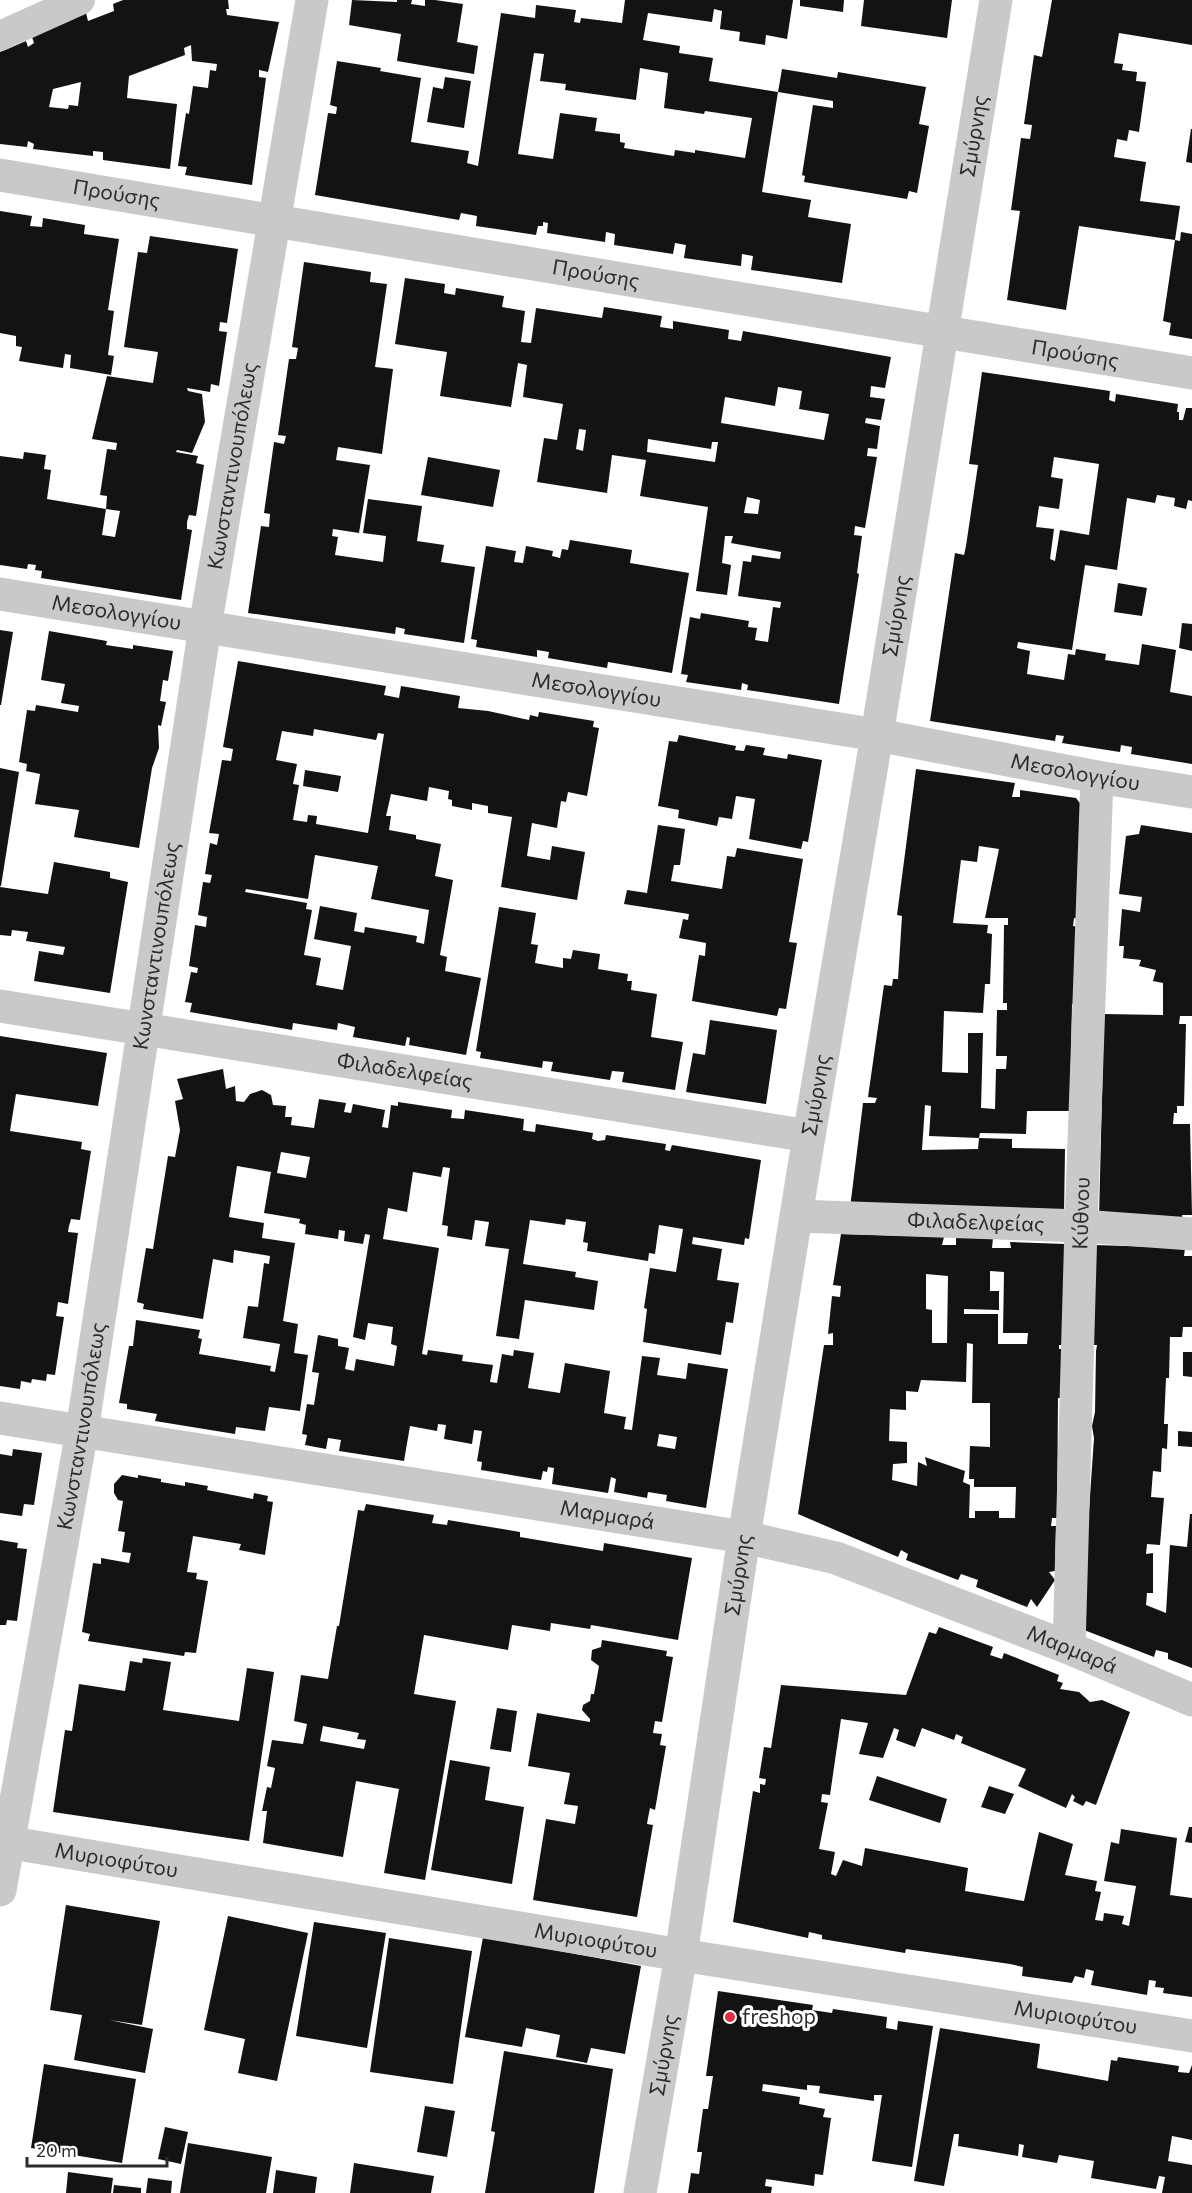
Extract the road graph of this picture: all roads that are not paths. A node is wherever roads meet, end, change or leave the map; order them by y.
1 (80, 0) edge
2 (312, 0) edge
3 (996, 0) edge
4 (0, 36) edge
5 (0, 174) edge
6 (276, 219) junction
7 (943, 333) junction
8 (1192, 373) edge
9 (0, 594) edge
10 (205, 627) junction
11 (878, 735) junction
12 (1097, 777) junction
13 (1192, 792) edge
14 (0, 1006) edge
15 (145, 1029) junction
16 (808, 1136) junction
17 (796, 1216) junction
18 (1081, 1226) junction
19 (1192, 1234) edge
20 (0, 1418) edge
21 (82, 1431) junction
22 (744, 1537) junction
23 (1070, 1648) junction
24 (1192, 1700) edge
25 (4, 1841) edge
26 (0, 1890) edge
27 (681, 1955) junction
28 (1192, 2036) edge
29 (640, 2193) edge

1 - 4 street
2 - 6 street, Κωνσταντινουπόλεως
3 - 7 street, Σμύρνης
5 - 6 street, Προύσης
6 - 7 street, Προύσης
6 - 10 street, Κωνσταντινουπόλεως
7 - 8 street, Προύσης
7 - 11 street, Σμύρνης
9 - 10 street, Μεσολογγίου
10 - 11 street, Μεσολογγίου
10 - 15 street, Κωνσταντινουπόλεως
11 - 12 street, Μεσολογγίου
11 - 16 street, Σμύρνης
12 - 13 street, Μεσολογγίου
12 - 18 street, Κύθνου
14 - 15 street, Φιλαδελφείας
15 - 16 street, Φιλαδελφείας
15 - 21 street, Κωνσταντινουπόλεως
16 - 17 street, Σμύρνης
17 - 18 street, Φιλαδελφείας
17 - 22 street, Σμύρνης
18 - 19 street, Φιλαδελφείας
18 - 23 street, Κύθνου
20 - 21 street, Μαρμαρά
21 - 22 street, Μαρμαρά
21 - 25 street, Κωνσταντινουπόλεως
22 - 23 street, Μαρμαρά
22 - 27 street, Σμύρνης
23 - 24 street, Μαρμαρά
25 - 26 street, Κωνσταντινουπόλεως
25 - 27 street, Μυριοφύτου
27 - 28 street, Μυριοφύτου
27 - 29 street, Σμύρνης

